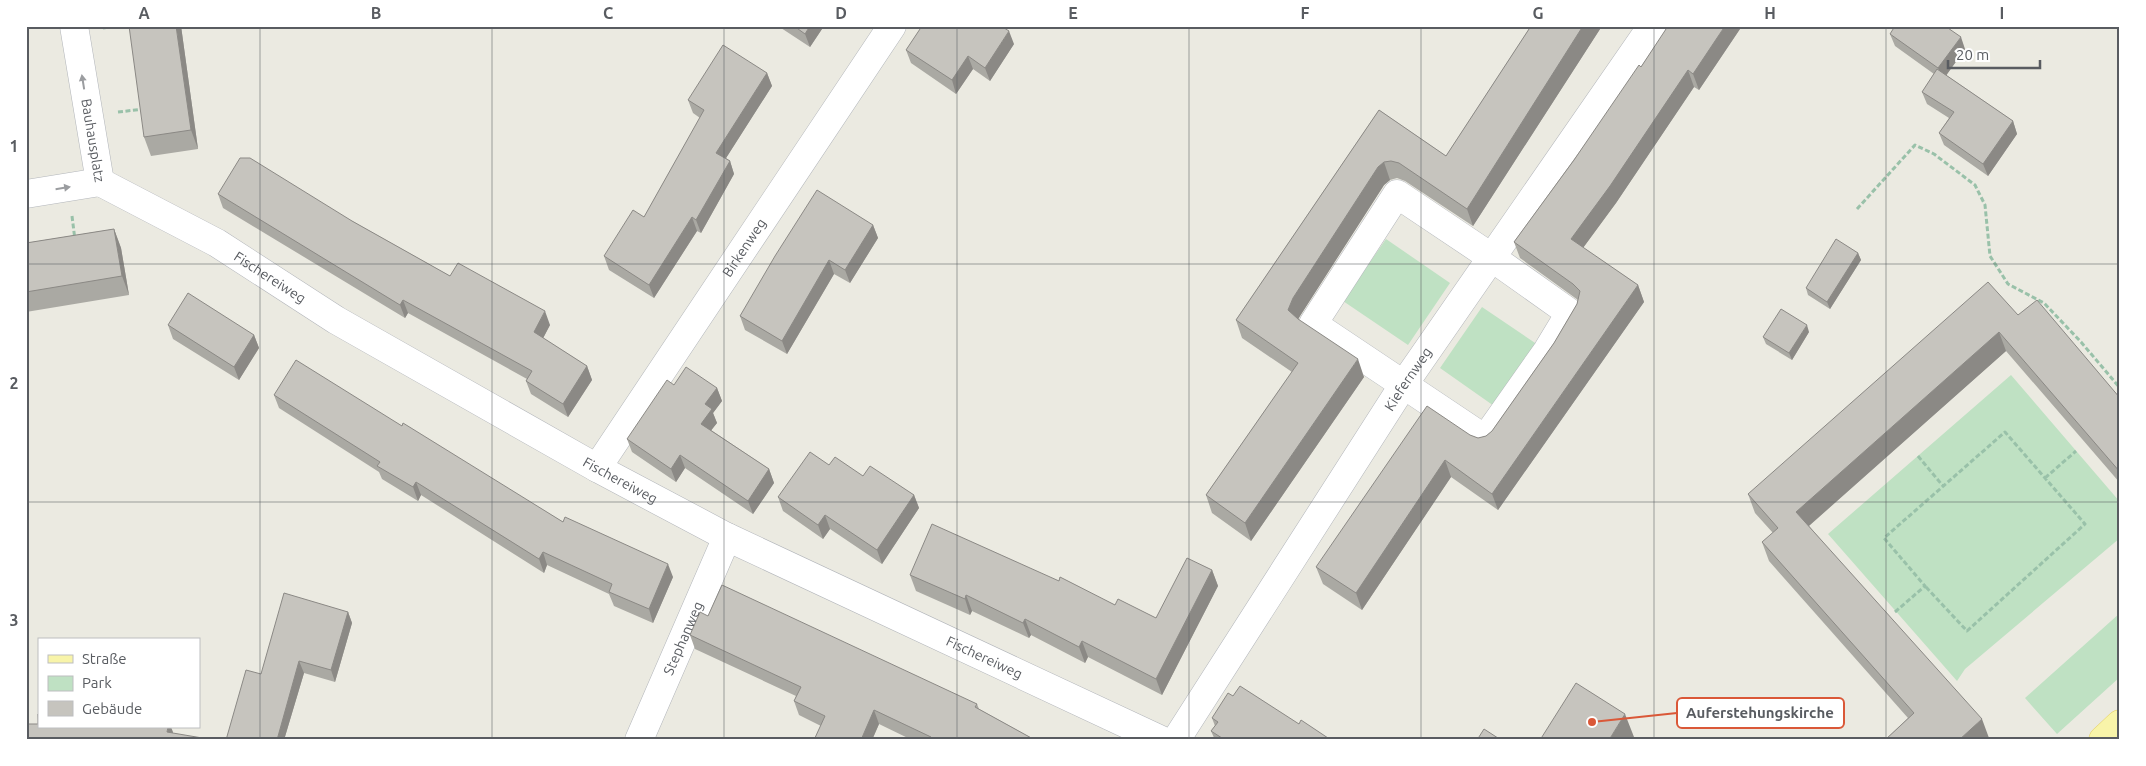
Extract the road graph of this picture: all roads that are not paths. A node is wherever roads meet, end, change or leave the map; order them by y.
1 (74, 26) edge
2 (892, 26) edge
3 (1652, 26) edge
4 (100, 182) junction
5 (26, 194) edge
6 (1491, 257) junction
7 (1404, 384) junction
8 (597, 468) junction
9 (727, 537) junction
10 (2120, 724) edge
11 (639, 740) edge
12 (1162, 740) edge
13 (1176, 740) edge
14 (2103, 740) edge

4 -> 1 street, Bauhausplatz
2 - 8 street, Birkenweg
3 - 6 street, Kiefernweg
5 -> 4 street, Bauhausplatz
4 - 8 street, Fischereiweg
6 - 7 street, Kiefernweg
6 - 7 street
6 - 7 street
7 - 13 street, Kiefernweg
8 - 9 street, Fischereiweg
9 - 11 street, Stephanweg
9 - 12 street, Fischereiweg
10 - 14 main road

